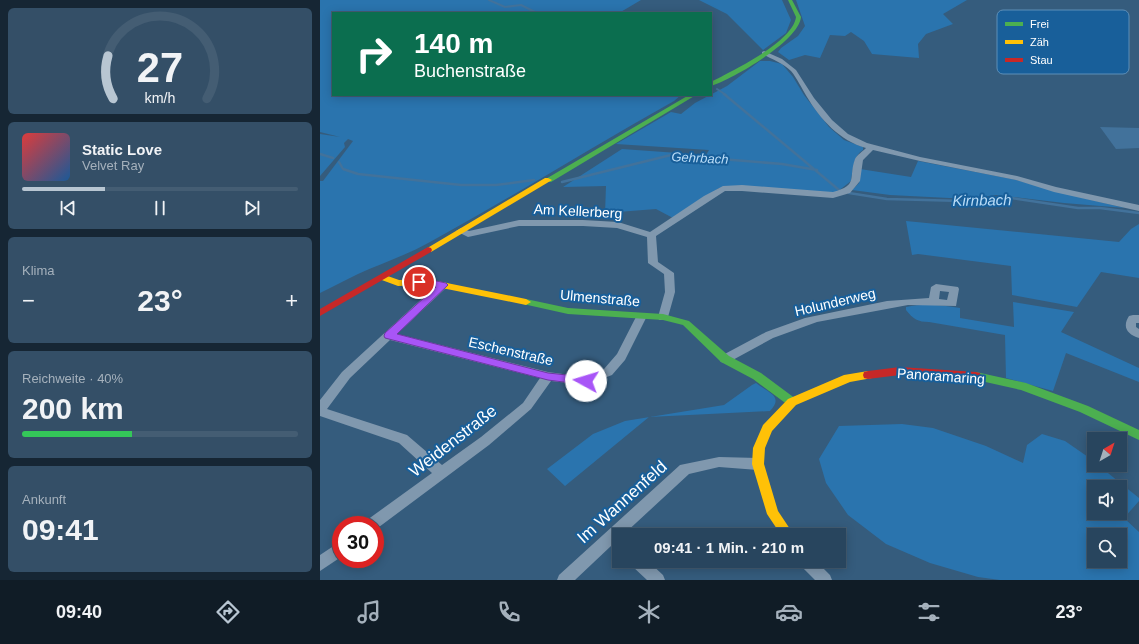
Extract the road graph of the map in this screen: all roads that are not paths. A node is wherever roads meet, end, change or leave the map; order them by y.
1 (790, 0) edge
2 (764, 53) junction
3 (712, 83) edge
4 (691, 96) edge
5 (871, 147) junction
6 (1139, 208) edge
7 (461, 231) junction
8 (651, 235) junction
9 (382, 277) junction
10 (443, 285) junction
11 (934, 300) dead end
12 (320, 313) edge
13 (642, 316) junction
14 (663, 317) junction
15 (1139, 319) edge
16 (1139, 334) edge
17 (389, 336) junction
18 (725, 359) junction
19 (548, 376) junction
20 (792, 402) junction
21 (320, 410) edge
22 (1139, 435) edge
23 (758, 464) junction
24 (442, 473) junction
25 (384, 516) edge
26 (627, 528) edge
27 (783, 528) edge
28 (612, 542) edge
29 (332, 555) edge
30 (320, 564) edge
31 (645, 568) edge
32 (813, 568) edge
33 (564, 580) edge
34 (658, 580) edge
35 (825, 580) edge

1 - 2 main road
2 - 3 main road
2 - 5 street
4 - 7 main road
5 - 6 street
5 - 8 street
7 - 8 street, Am Kellerberg
7 - 9 main road
8 - 14 street
9 - 10 main road, Ulmenstraße
9 - 12 main road
10 - 13 main road, Ulmenstraße
10 - 17 street
11 - 18 street, Holunderweg
13 - 14 main road, Ulmenstraße
13 - 19 street, Eschenstraße
14 - 18 main road, Ulmenstraße
15 - 16 street
17 - 19 street, Eschenstraße
17 - 21 street
18 - 20 main road, Ulmenstraße
19 - 24 street, Weidenstraße
20 - 22 main road, Panoramaring
20 - 23 main road, Panoramaring
21 - 24 street
23 - 26 street, Im Wannenfeld
23 - 27 main road, Panoramaring
24 - 25 street, Weidenstraße
28 - 33 street, Im Wannenfeld
29 - 30 street
31 - 34 street
32 - 35 street

